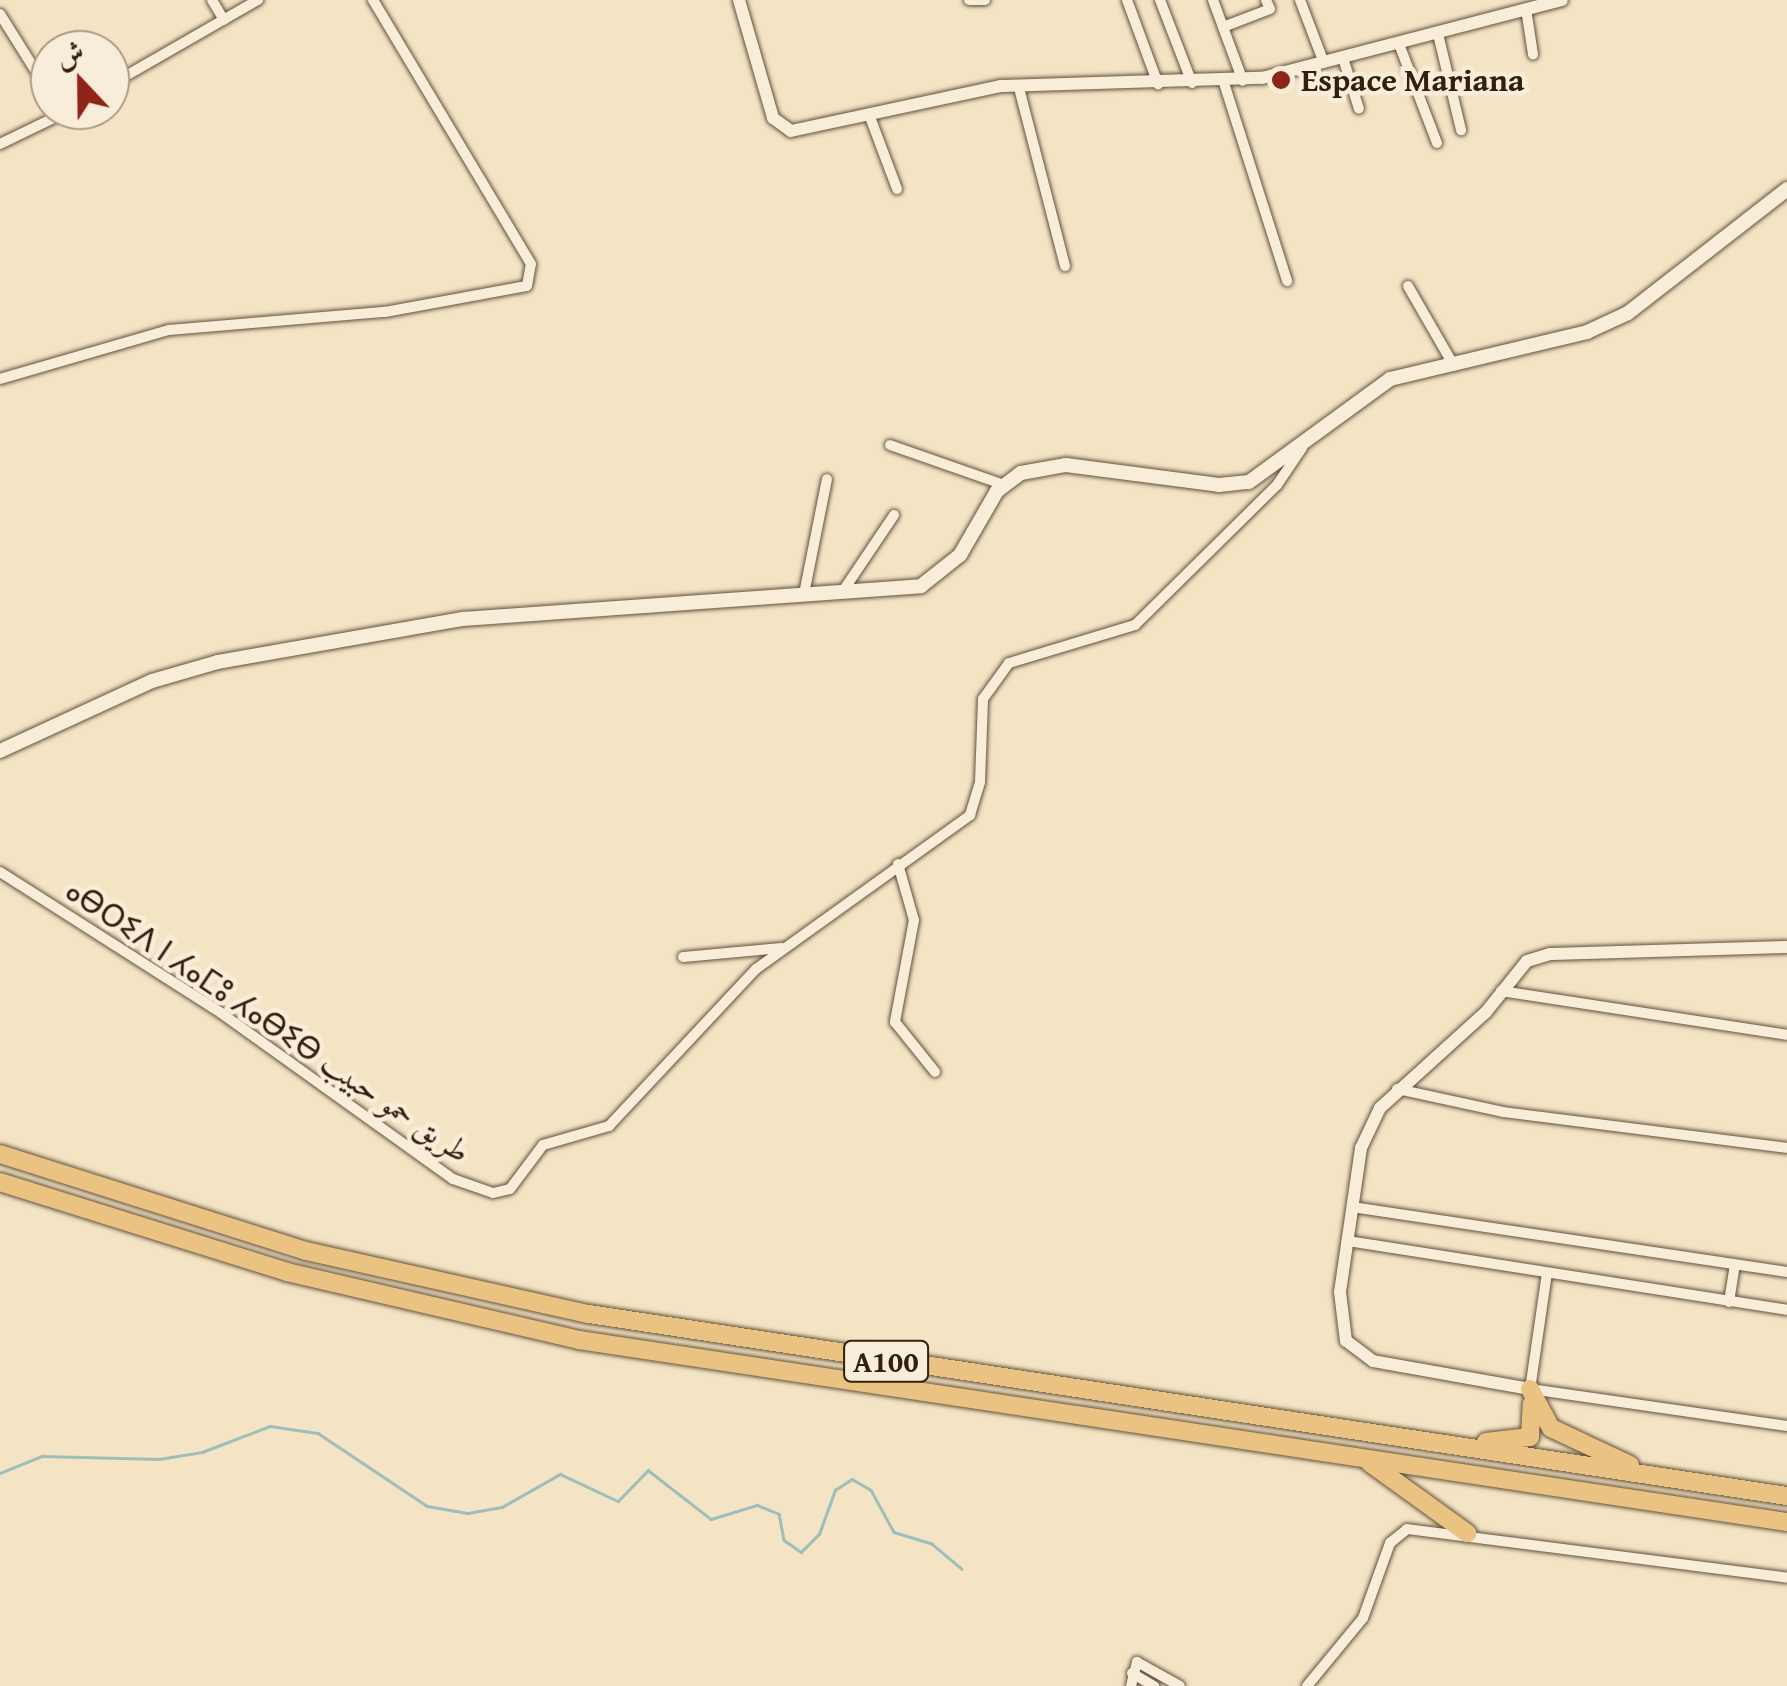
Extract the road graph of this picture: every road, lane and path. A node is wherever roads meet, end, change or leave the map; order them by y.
1 (212, 0) edge
2 (258, 0) edge
3 (373, 0) edge
4 (739, 0) edge
5 (969, 0) edge
6 (984, 0) edge
7 (1126, 0) edge
8 (1160, 0) edge
9 (1213, 0) edge
10 (1266, 0) edge
11 (1300, 0) edge
12 (1562, 0) edge
13 (1516, 8) edge
14 (0, 14) edge
15 (224, 20) junction
16 (1223, 27) junction
17 (1438, 34) junction
18 (1399, 44) junction
19 (1533, 54) dead end
20 (1343, 58) junction
21 (30, 62) edge
22 (1324, 63) junction
23 (130, 74) edge
24 (1243, 81) junction
25 (1224, 83) junction
26 (1192, 84) junction
27 (1158, 86) junction
28 (1018, 88) junction
29 (1359, 109) dead end
30 (870, 117) junction
31 (30, 129) edge
32 (1461, 130) dead end
33 (1437, 143) dead end
34 (0, 144) edge
35 (1787, 189) edge
36 (897, 190) dead end
37 (1066, 266) dead end
38 (1287, 281) dead end
39 (1408, 286) dead end
40 (1454, 366) junction
41 (0, 379) edge
42 (890, 444) dead end
43 (1302, 448) junction
44 (827, 480) dead end
45 (1004, 485) junction
46 (894, 516) dead end
47 (845, 588) junction
48 (805, 589) junction
49 (0, 751) edge
50 (898, 864) junction
51 (0, 872) edge
52 (1787, 947) edge
53 (785, 948) junction
54 (684, 958) dead end
55 (1501, 991) junction
56 (1787, 1035) edge
57 (935, 1072) dead end
58 (1397, 1089) junction
59 (1787, 1148) edge
60 (0, 1154) edge
61 (0, 1182) edge
62 (1352, 1207) junction
63 (1348, 1241) junction
64 (1736, 1264) junction
65 (1787, 1272) edge
66 (1547, 1273) junction
67 (1729, 1302) junction
68 (1787, 1310) edge
69 (1530, 1389) junction
70 (1787, 1426) edge
71 (1440, 1443) junction
72 (1366, 1460) junction
73 (1658, 1477) junction
74 (1787, 1496) edge
75 (1787, 1522) edge
76 (1467, 1532) junction
77 (1787, 1578) edge
78 (1132, 1673) junction
79 (1131, 1686) edge
80 (1154, 1686) edge
81 (1180, 1686) edge
82 (1307, 1686) edge

1 - 15 street
2 - 15 street
3 - 41 street
4 - 30 street
5 - 6 street
7 - 27 street
8 - 26 street
9 - 16 street
10 - 16 street
11 - 22 street
12 - 13 street
13 - 17 street
13 - 19 street
14 - 21 street
15 - 23 street
16 - 24 street
17 - 18 street
17 - 32 street
18 - 20 street
18 - 33 street
20 - 22 street
20 - 29 street
22 - 24 street
24 - 25 street
25 - 26 street
25 - 38 street
26 - 27 street
27 - 28 street
28 - 30 street
28 - 37 street
30 - 36 street
31 - 34 street
35 - 40 main road
39 - 40 street
40 - 43 main road
42 - 45 street
43 - 45 main road
43 - 50 street, ⴰⴱⵔⵉⴷ ⵏ ⵃⴰⵎⵓ ⵃⴰⴱⵉⴱ طريق حمو حبيب
44 - 48 street
45 - 47 main road
46 - 47 street
47 - 48 main road
48 - 49 main road
50 - 53 street, ⴰⴱⵔⵉⴷ ⵏ ⵃⴰⵎⵓ ⵃⴰⴱⵉⴱ طريق حمو حبيب
50 - 57 street
51 - 53 street, ⴰⴱⵔⵉⴷ ⵏ ⵃⴰⵎⵓ ⵃⴰⴱⵉⴱ طريق حمو حبيب
52 - 55 street
53 - 54 street
55 - 56 street
55 - 58 street
58 - 59 street
58 - 62 street
60 - 71 highway, A100
61 - 72 highway, A100
62 - 63 street
62 - 64 street
63 - 66 street
63 - 69 street
64 - 65 street
64 - 67 street
66 - 67 street
66 - 69 street
67 - 68 street
69 - 70 street
69 - 71 highway
69 - 73 highway
71 - 73 highway, A100
72 - 75 highway, A100
72 - 76 highway
73 - 74 highway, A100
76 - 77 street
76 - 82 street
78 - 79 street
78 - 80 street
78 - 81 street

